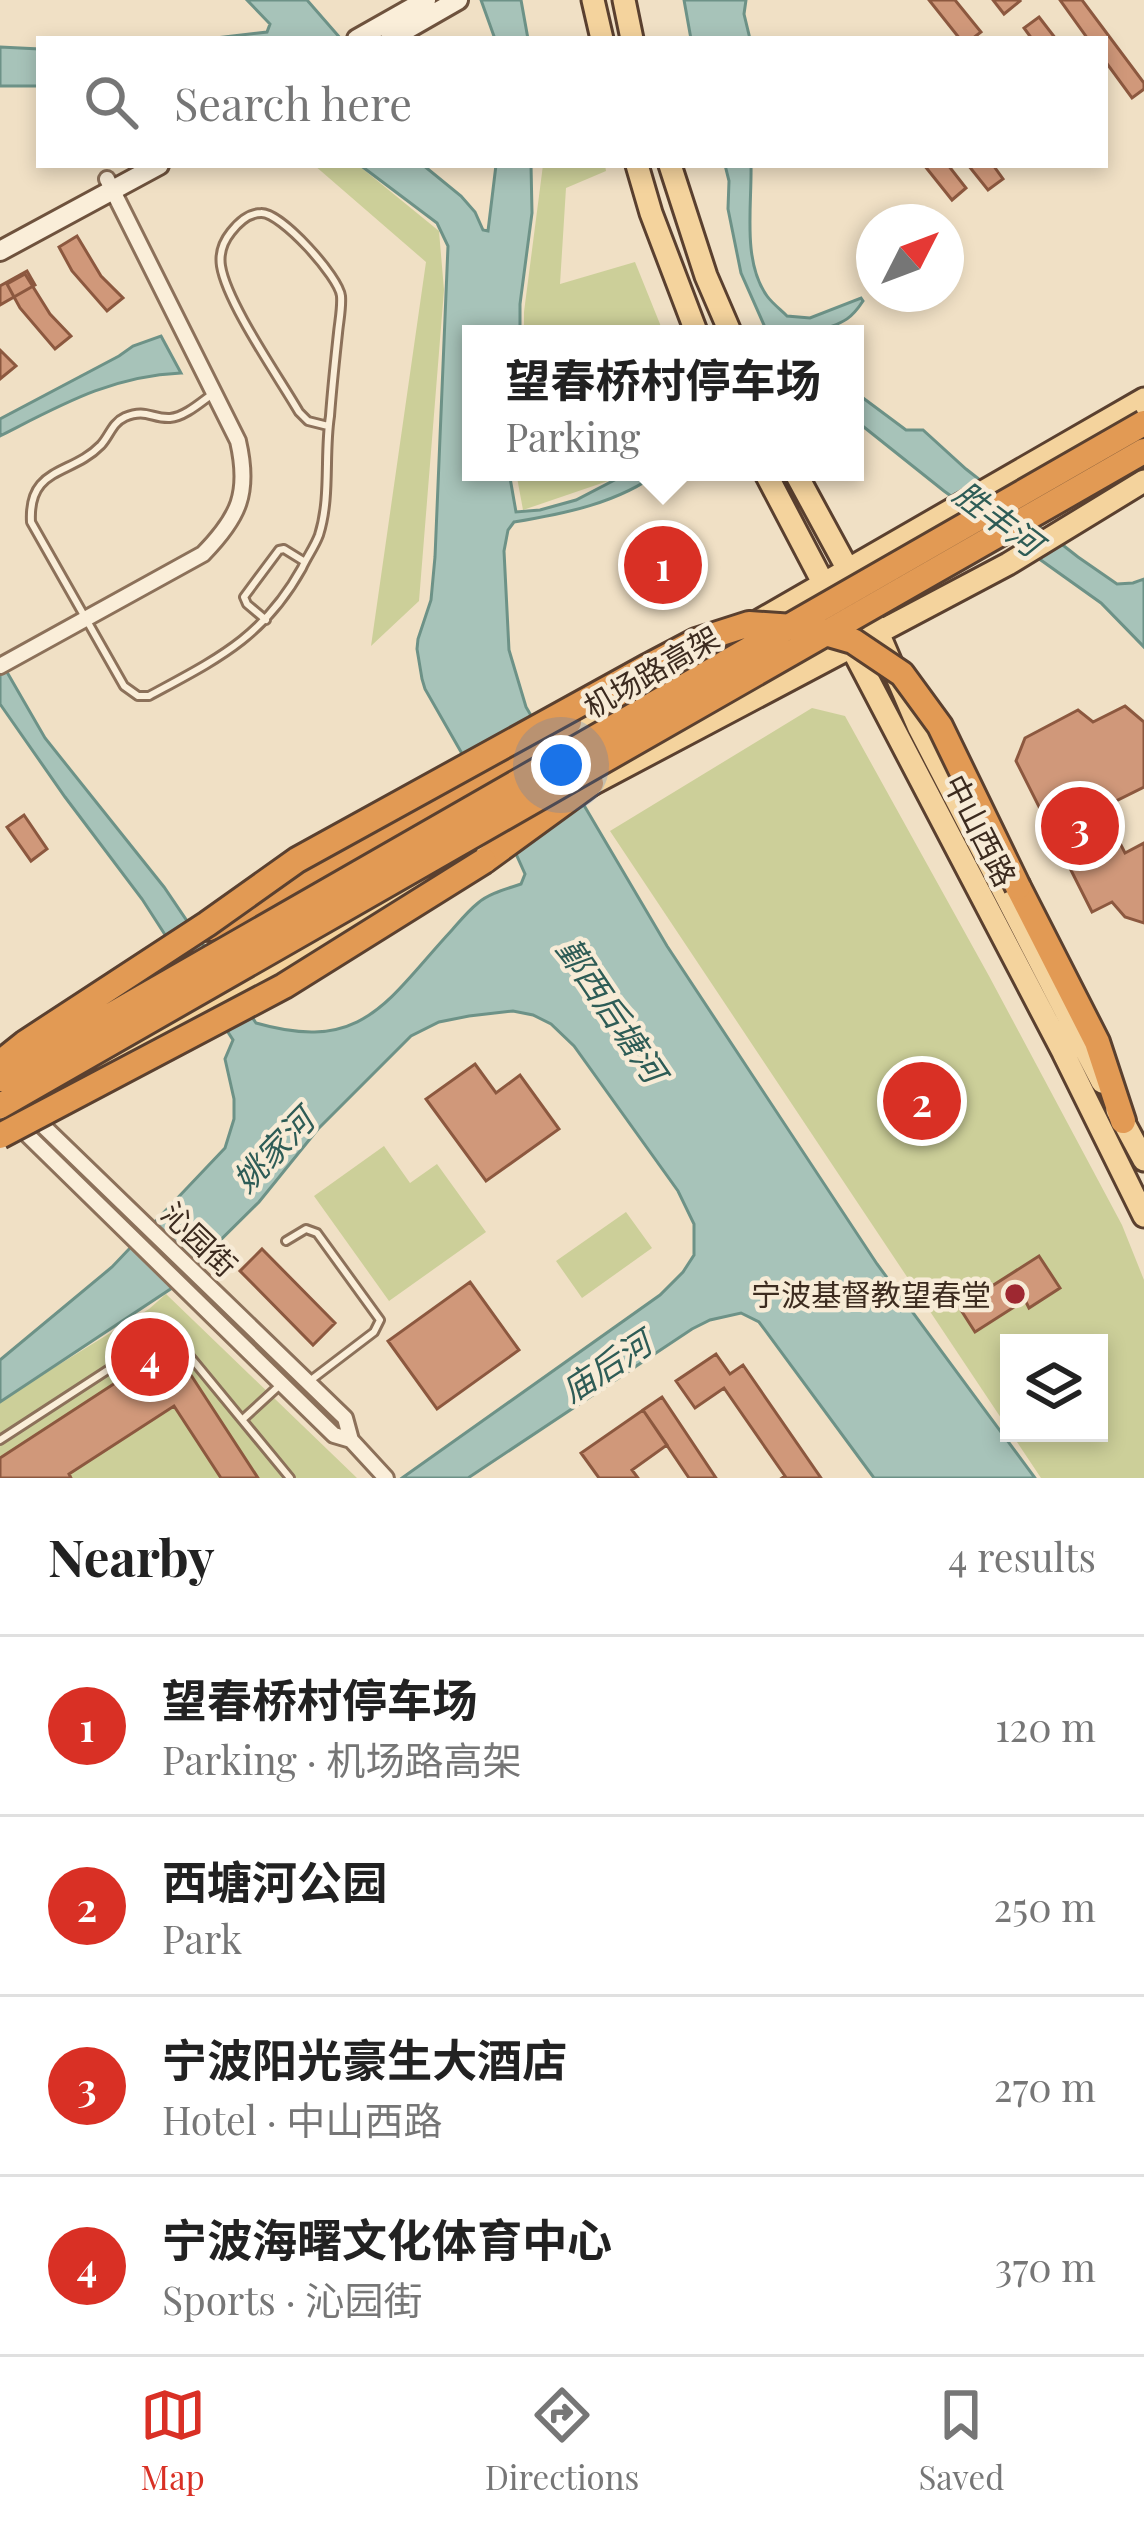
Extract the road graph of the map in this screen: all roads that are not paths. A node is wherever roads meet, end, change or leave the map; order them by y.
1 (427, 0) edge
2 (458, 0) edge
3 (593, 0) edge
4 (624, 0) edge
5 (363, 36) edge
6 (395, 36) edge
7 (601, 36) edge
8 (631, 36) edge
9 (128, 168) edge
10 (151, 168) edge
11 (638, 168) edge
12 (671, 168) edge
13 (109, 184) junction
14 (0, 238) edge
15 (0, 251) edge
16 (694, 325) edge
17 (727, 325) edge
18 (214, 394) junction
19 (1144, 399) edge
20 (1144, 423) edge
21 (328, 426) junction
22 (1144, 451) edge
23 (770, 481) edge
24 (800, 481) edge
25 (1144, 481) edge
26 (305, 562) junction
27 (848, 569) junction
28 (824, 583) junction
29 (85, 618) junction
30 (266, 620) junction
31 (879, 633) junction
32 (850, 648) junction
33 (0, 666) edge
34 (662, 676) junction
35 (594, 782) junction
36 (188, 937) junction
37 (0, 1060) edge
38 (0, 1082) edge
39 (6, 1118) edge
40 (1123, 1121) junction
41 (1144, 1160) edge
42 (1144, 1216) edge
43 (286, 1241) dead end
44 (308, 1382) junction
45 (282, 1384) junction
46 (243, 1420) junction
47 (0, 1440) edge
48 (351, 1440) junction
49 (290, 1478) edge
50 (386, 1478) edge

1 - 5 street
2 - 6 street
3 - 7 main road
4 - 8 main road
9 - 13 street
10 - 13 street
11 - 16 main road
12 - 17 main road
13 - 14 street
13 - 15 street
13 - 18 street
18 - 29 street
18 - 29 lane
19 - 27 main road
20 - 38 highway, 机场路高架, bridge
21 - 21 lane
21 - 26 lane
22 - 39 highway, 机场路高架, bridge
23 - 28 main road, 中山西路
24 - 27 main road, 中山西路
25 - 31 main road
26 - 30 lane
26 - 30 lane
27 - 28 main road
27 - 31 main road, 中山西路
28 - 32 main road, 中山西路
28 - 34 main road
29 - 30 lane
29 - 33 street
31 - 32 main road
31 - 40 main road, 中山西路
32 - 35 main road
32 - 42 main road, 中山西路
34 - 36 highway, bridge
34 - 37 main road
35 - 39 main road
35 - 39 highway, bridge
36 - 37 highway, bridge
36 - 40 highway, bridge
38 - 39 street, 沁园街
39 - 44 street, 沁园街
39 - 45 street, 沁园街
40 - 41 main road, 中山西路
43 - 44 lane
44 - 48 street, 沁园街
45 - 46 lane
45 - 48 street, 沁园街
46 - 47 lane
46 - 49 lane
48 - 50 street, 沁园街

